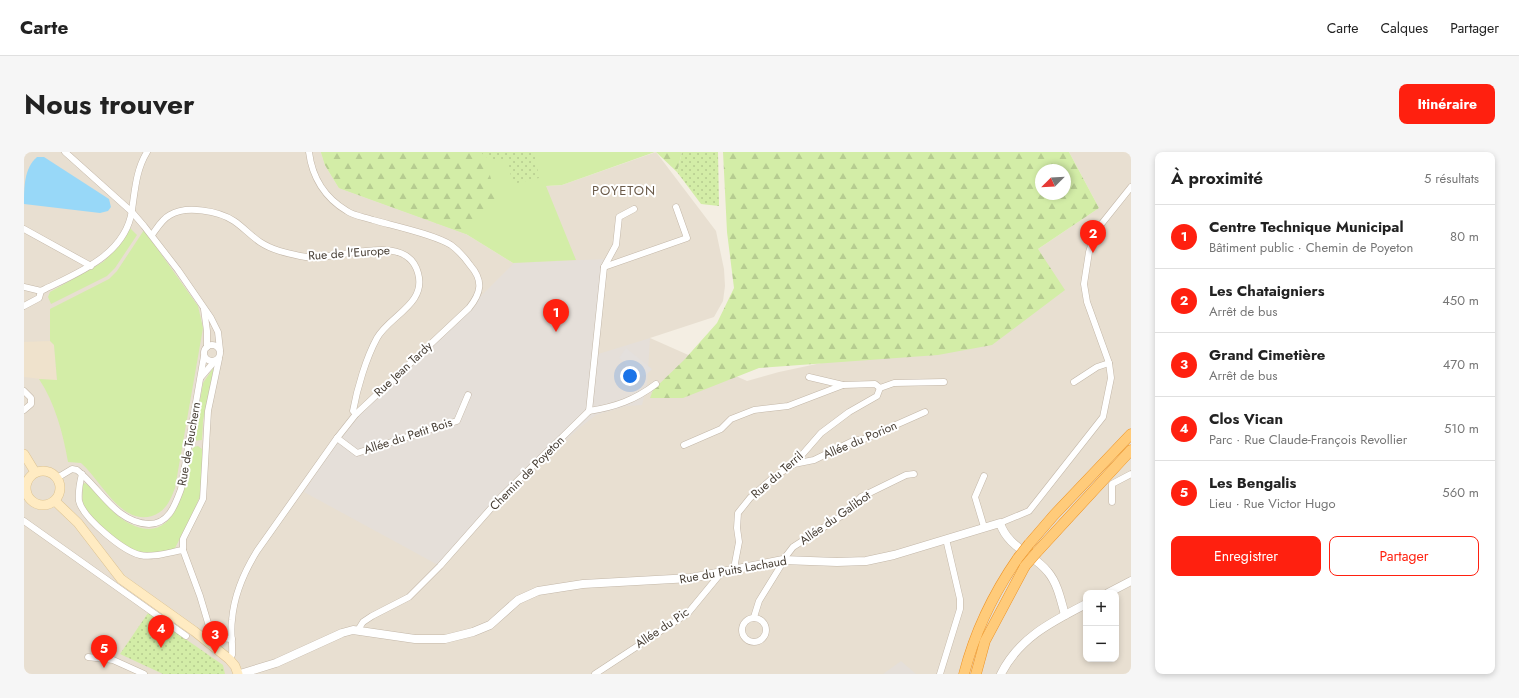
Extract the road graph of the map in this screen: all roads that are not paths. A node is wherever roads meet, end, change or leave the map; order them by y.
1 (65, 152) edge
2 (147, 152) edge
3 (309, 152) edge
4 (1131, 187) edge
5 (676, 208) dead end
6 (634, 209) dead end
7 (132, 212) junction
8 (24, 229) edge
9 (152, 235) junction
10 (91, 266) junction
11 (604, 267) junction
12 (24, 287) edge
13 (40, 291) junction
14 (24, 306) edge
15 (203, 306) junction
16 (207, 347) junction
17 (220, 350) junction
18 (204, 356) junction
19 (216, 360) junction
20 (1109, 363) junction
21 (201, 377) junction
22 (809, 377) dead end
23 (944, 382) dead end
24 (1074, 382) dead end
25 (656, 384) dead end
26 (843, 385) junction
27 (880, 388) junction
28 (24, 391) edge
29 (468, 395) dead end
30 (24, 410) edge
31 (589, 411) junction
32 (925, 412) dead end
33 (356, 414) junction
34 (1131, 434) edge
35 (337, 438) junction
36 (684, 445) dead end
37 (1131, 450) edge
38 (24, 454) edge
39 (794, 464) junction
40 (35, 472) junction
41 (82, 474) junction
42 (914, 474) dead end
43 (1131, 474) edge
44 (984, 476) dead end
45 (58, 478) junction
46 (25, 490) edge
47 (55, 500) junction
48 (1112, 502) dead end
49 (24, 521) edge
50 (1000, 523) junction
51 (984, 527) junction
52 (946, 539) junction
53 (183, 550) junction
54 (783, 560) junction
55 (736, 570) junction
56 (721, 574) junction
57 (1131, 581) edge
58 (1114, 590) edge
59 (1083, 606) edge
60 (1065, 615) junction
61 (754, 618) junction
62 (358, 630) junction
63 (186, 636) dead end
64 (232, 639) junction
65 (88, 657) dead end
66 (229, 659) junction
67 (144, 674) edge
68 (239, 674) edge
69 (595, 674) edge
70 (940, 674) edge
71 (964, 674) edge
72 (976, 674) edge
73 (1001, 674) edge

1 - 7 street
2 - 7 street
3 - 33 street, Rue Jean Tardy
4 - 20 street
5 - 11 street
6 - 11 street
7 - 9 street
7 - 10 street
8 - 10 street
9 - 15 street
9 - 33 street, Rue de l'Europe
10 - 13 street
11 - 31 street
12 - 13 street
13 - 14 street
15 - 16 street
15 - 17 street
16 - 17 street
16 - 18 street
17 - 19 street
18 - 19 street
18 - 21 street, Rue de Teuchern
19 - 21 street
19 - 53 street
20 - 24 street
20 - 50 street
21 - 41 street, Rue de Teuchern
22 - 26 street
23 - 27 street
25 - 31 street
26 - 27 street
26 - 36 street
27 - 39 street, Rue du Terril
28 - 30 street
29 - 35 street, Allée du Petit Bois
31 - 62 street, Chemin de Poyeton
32 - 39 street, Allée du Porion
33 - 35 street, Rue Jean Tardy
34 - 71 highway, bridge
35 - 64 street, Rue Jean Tardy
37 - 72 highway, bridge
38 - 40 main road
39 - 55 street, Rue du Terril
40 - 45 main road
40 - 46 main road
41 - 45 street
41 - 53 street
42 - 54 street, Allée du Galibot
43 - 48 street
44 - 51 street
45 - 47 main road
46 - 47 main road
47 - 66 main road
49 - 63 street
50 - 51 street, Rue du Puits Lachaud
50 - 60 street
51 - 52 street, Rue du Puits Lachaud
52 - 54 street, Rue du Puits Lachaud
52 - 70 street
53 - 64 street
54 - 55 street, Rue du Puits Lachaud
54 - 61 street, Allée du Galibot
55 - 56 street, Rue du Puits Lachaud
56 - 62 street, Rue du Puits Lachaud
56 - 69 street, Allée du Pic
57 - 58 street
59 - 60 street
60 - 73 street
61 - 61 street
62 - 68 street
64 - 66 street, Rue Jean Tardy
65 - 67 street
66 - 68 main road

